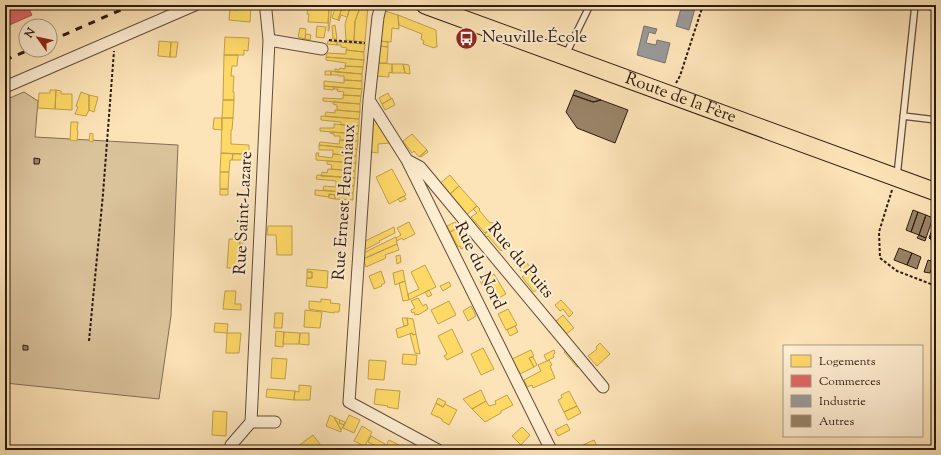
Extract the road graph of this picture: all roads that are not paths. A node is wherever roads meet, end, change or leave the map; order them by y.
1 (194, 5) edge
2 (267, 5) edge
3 (381, 5) edge
4 (426, 5) edge
5 (588, 5) edge
6 (607, 5) edge
7 (916, 5) edge
8 (920, 5) edge
9 (936, 7) edge
10 (269, 40) junction
11 (322, 49) road end
12 (565, 56) junction
13 (5, 87) edge
14 (370, 100) junction
15 (903, 116) junction
16 (936, 120) edge
17 (407, 160) junction
18 (897, 178) junction
19 (936, 192) edge
20 (603, 387) dead end
21 (251, 422) junction
22 (274, 422) dead end
23 (231, 445) dead end
24 (438, 450) edge
25 (551, 450) edge

1 - 13 street
2 - 10 street, Rue Saint-Lazare
3 - 14 street, Rue Ernest Henniaux
4 - 12 main road, Route de la Fère
5 - 6 lane
5 - 12 lane
7 - 15 lane
8 - 9 lane
10 - 11 street
10 - 21 street, Rue Saint-Lazare
12 - 18 main road, Route de la Fère
14 - 17 street, Rue du Nord
14 - 24 street, Rue Ernest Henniaux
15 - 16 lane
15 - 18 lane
17 - 20 street, Rue du Puits
17 - 25 street, Rue du Nord
18 - 19 main road, Route de la Fère
21 - 22 street
21 - 23 street

